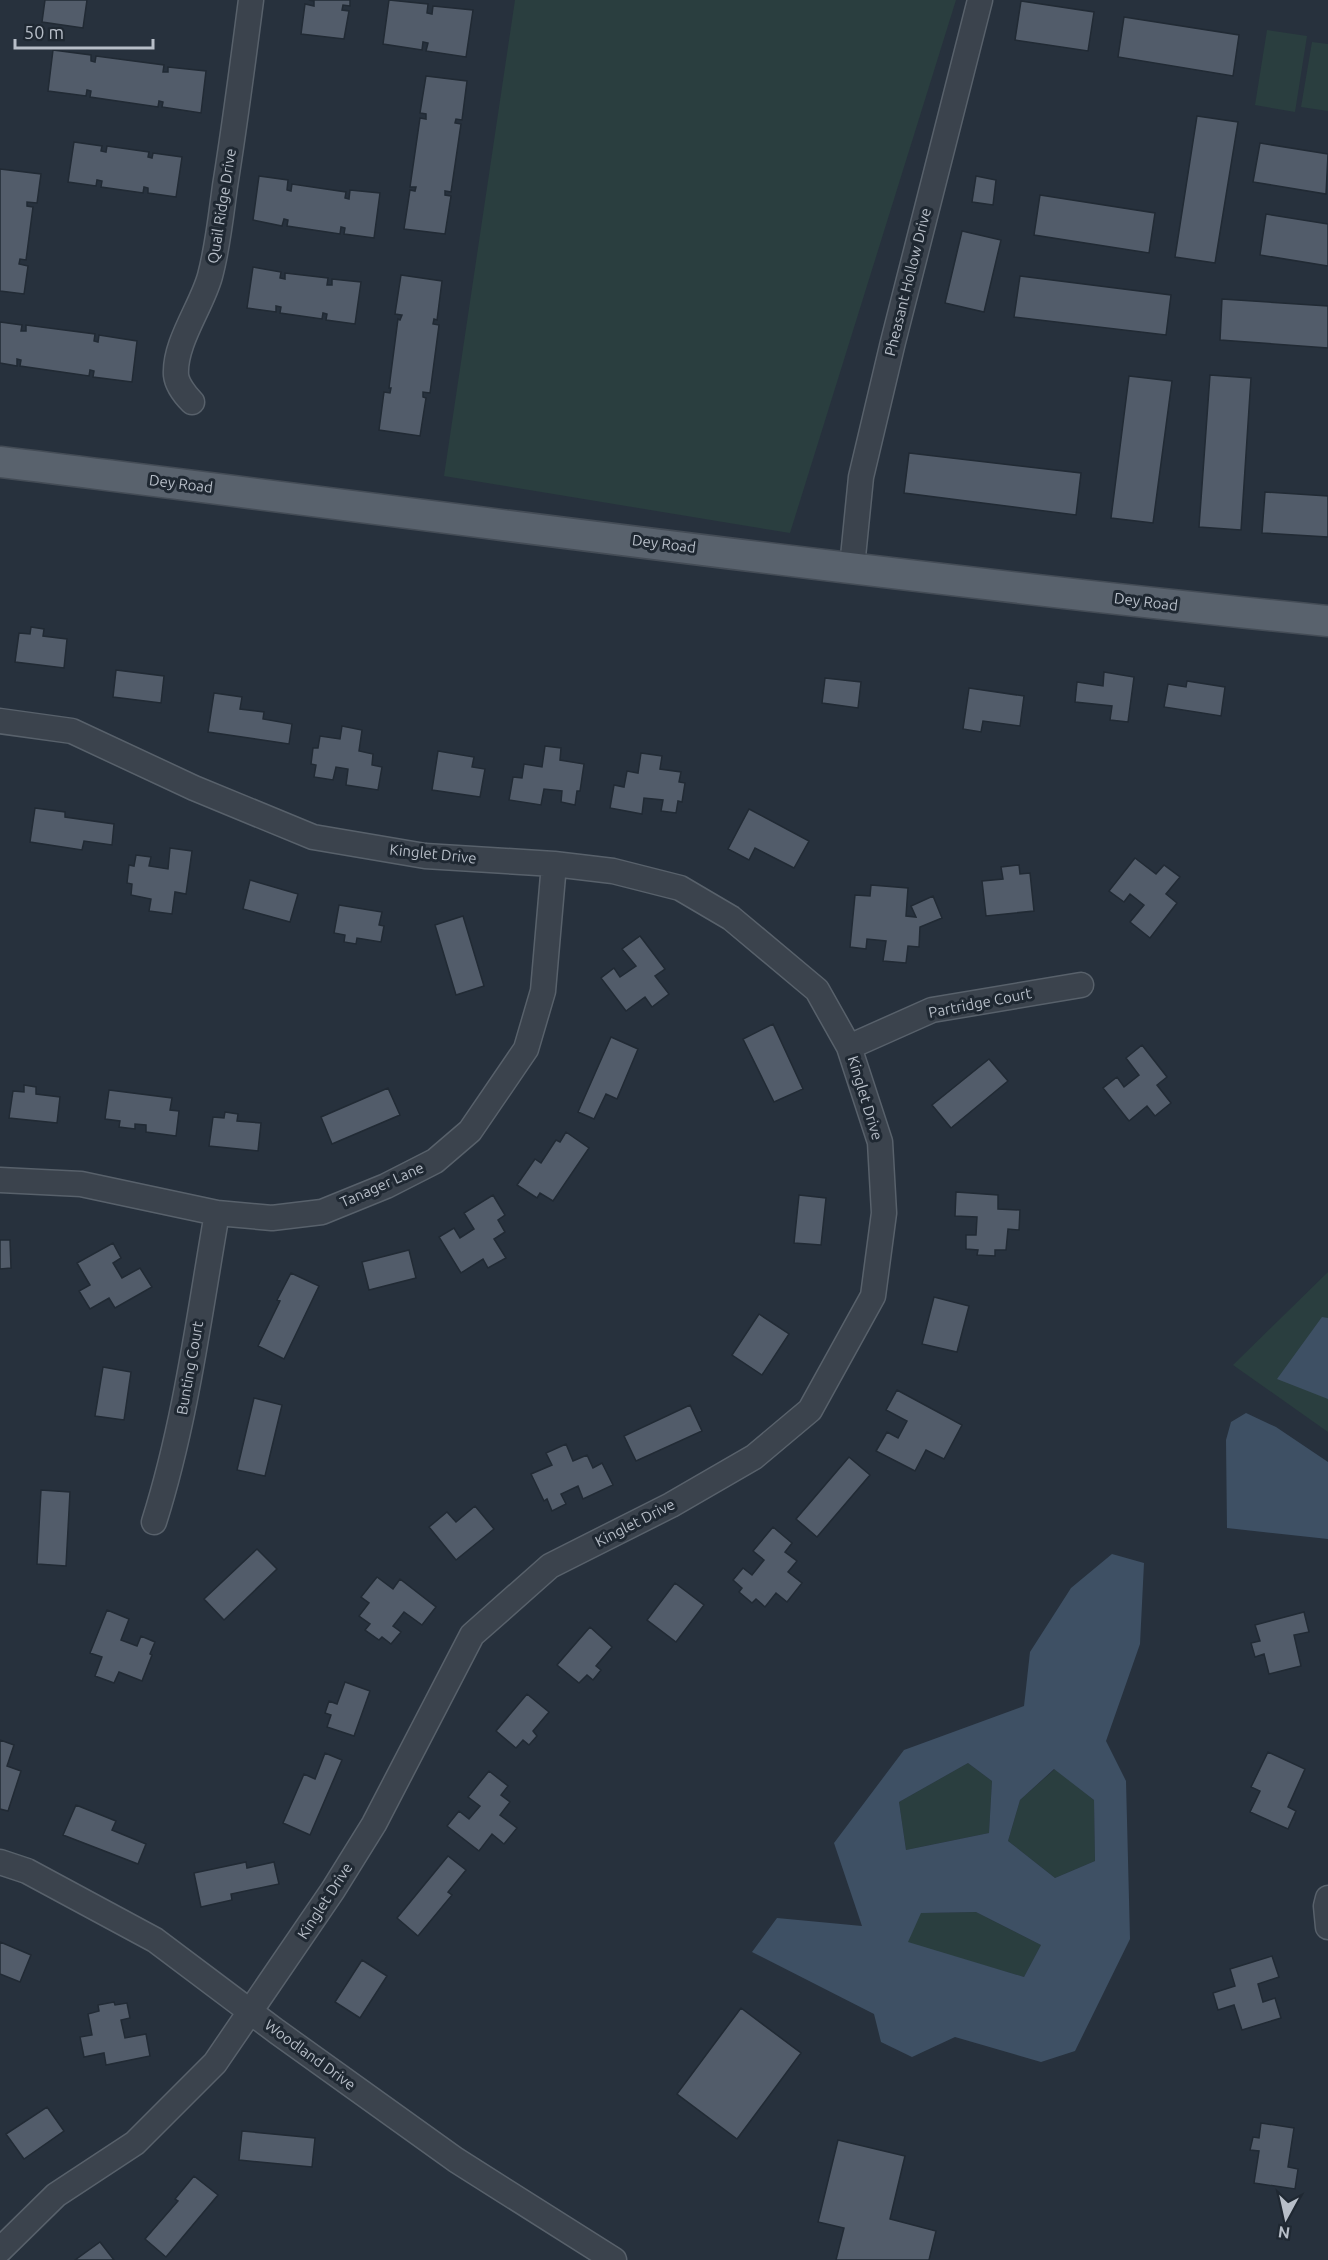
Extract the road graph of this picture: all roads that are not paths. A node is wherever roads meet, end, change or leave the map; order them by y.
1 (251, 0) edge
2 (980, 0) edge
3 (192, 402) dead end
4 (0, 462) edge
5 (852, 567) junction
6 (1328, 621) edge
7 (0, 721) edge
8 (554, 864) junction
9 (1082, 985) dead end
10 (849, 1047) junction
11 (0, 1180) edge
12 (217, 1213) junction
13 (154, 1522) dead end
14 (0, 1862) edge
15 (1328, 1898) edge
16 (1328, 1927) edge
17 (250, 2012) junction
18 (0, 2250) edge
19 (614, 2260) edge

1 - 3 street, Quail Ridge Drive
2 - 5 street, Pheasant Hollow Drive
4 - 5 main road, Dey Road
5 - 6 main road, Dey Road
7 - 8 street, Kinglet Drive
8 - 10 street, Kinglet Drive
8 - 12 street, Tanager Lane
9 - 10 street, Partridge Court
10 - 17 street, Kinglet Drive
11 - 12 street, Tanager Lane
12 - 13 street, Bunting Court
14 - 17 street, Woodland Drive
15 - 16 street
17 - 18 street, Kinglet Drive
17 - 19 street, Woodland Drive

